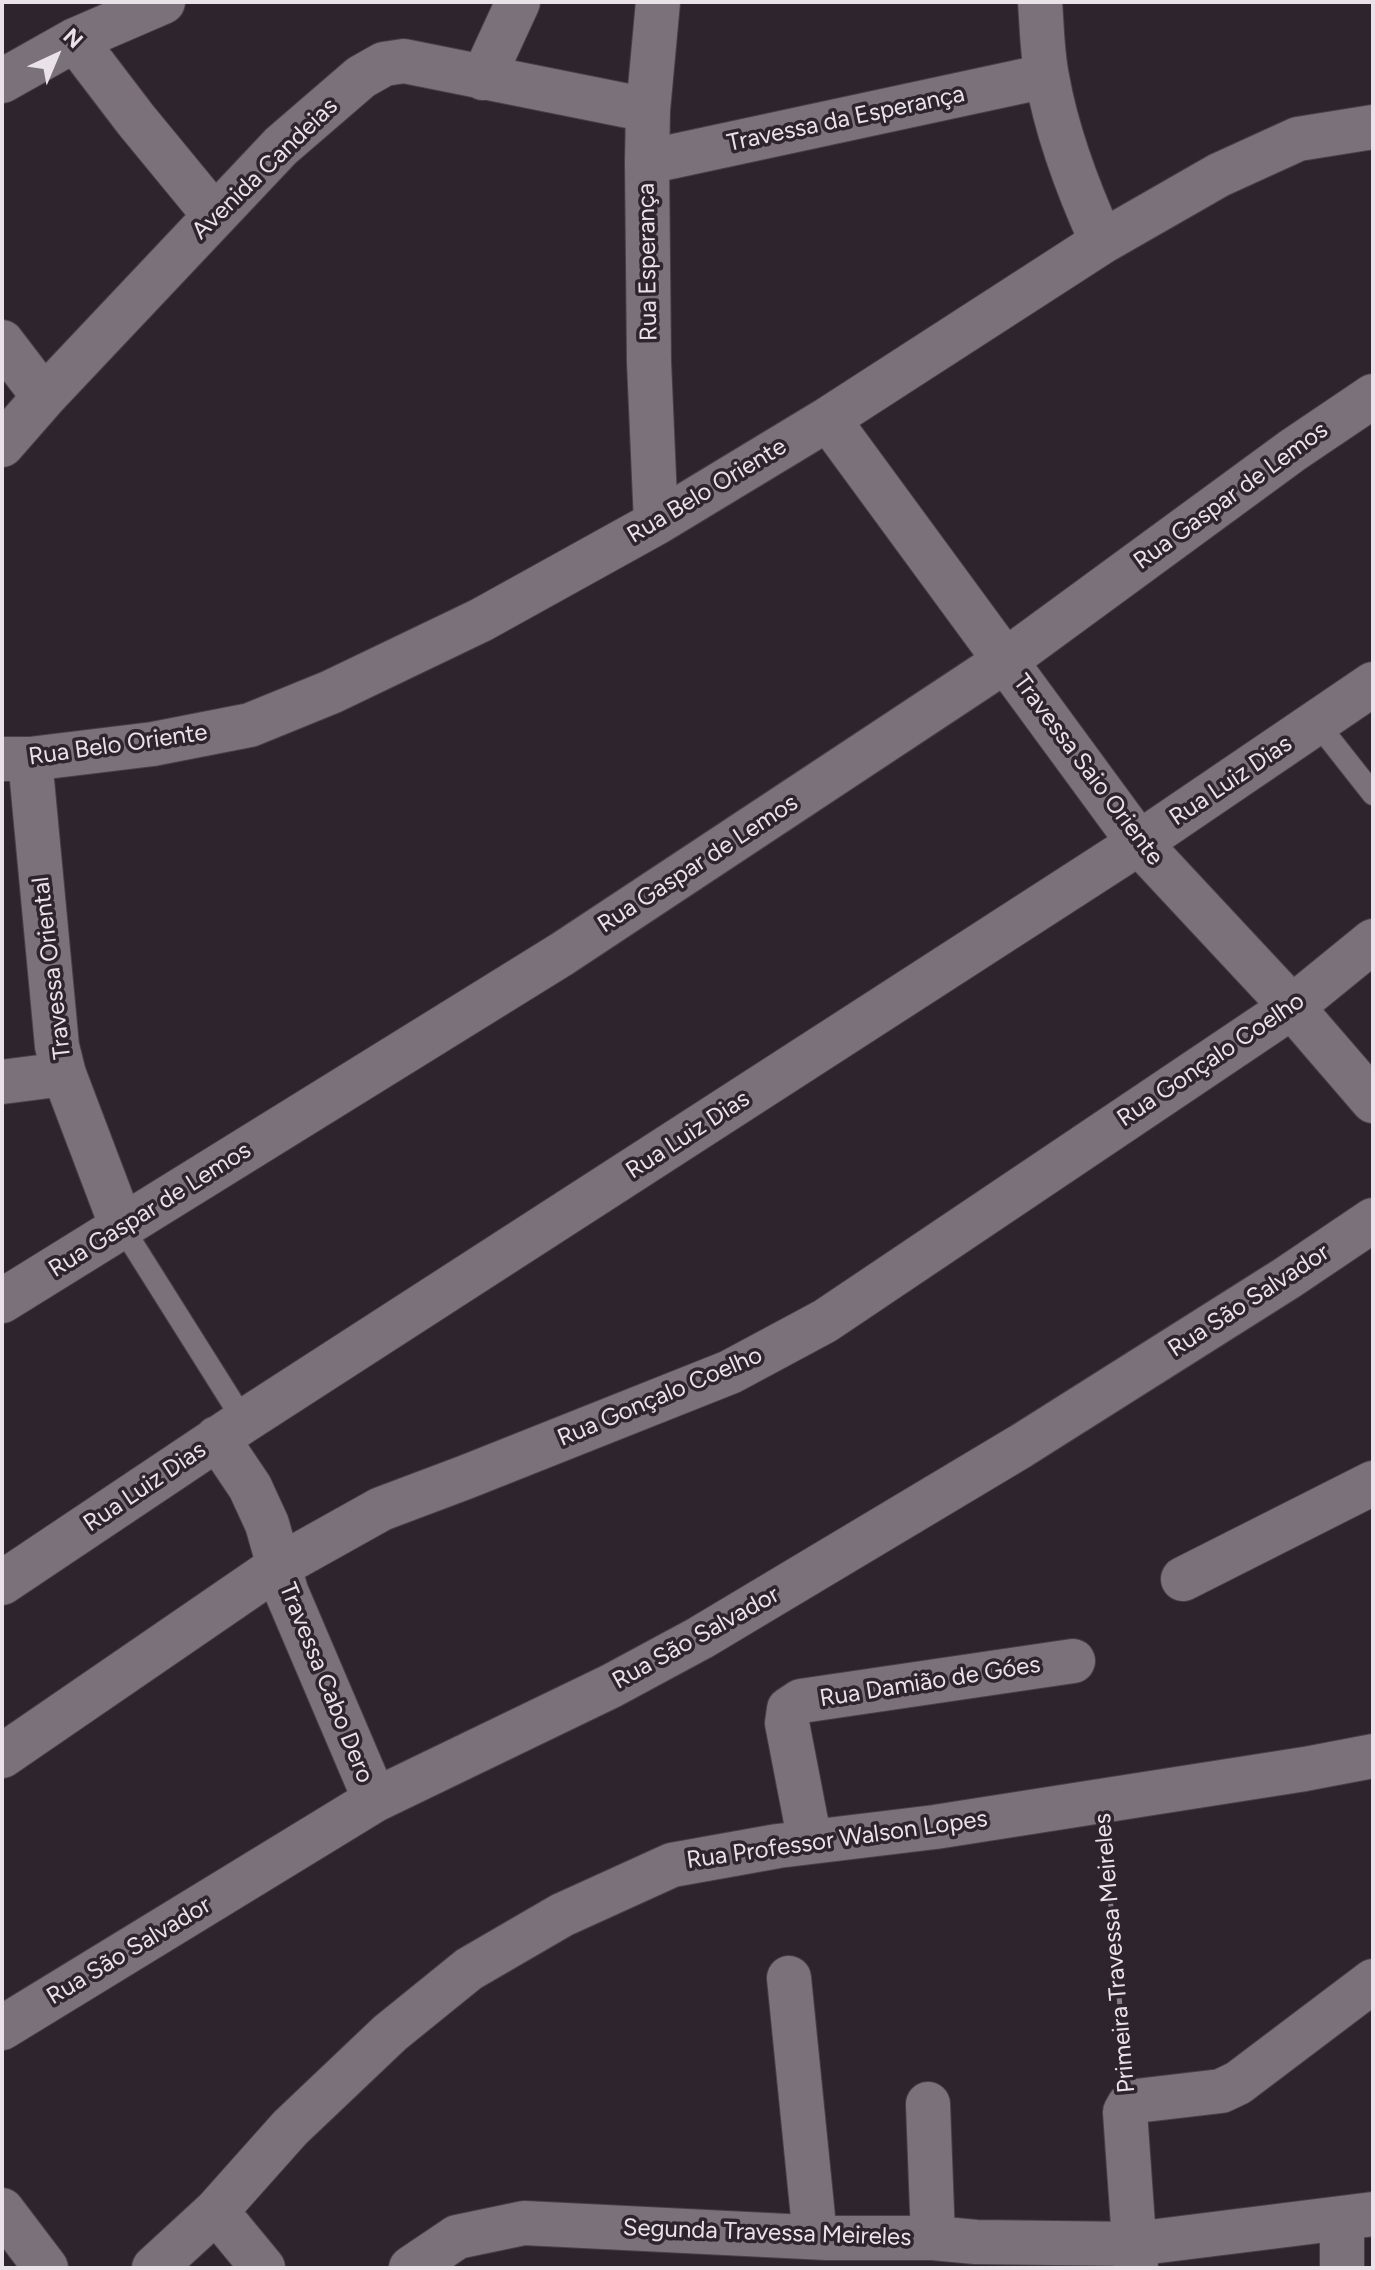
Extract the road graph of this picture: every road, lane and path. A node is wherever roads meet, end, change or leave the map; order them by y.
1 (163, 2) edge
2 (518, 2) edge
3 (658, 2) edge
4 (1040, 2) edge
5 (75, 40) junction
6 (1046, 76) junction
7 (483, 78) junction
8 (2, 81) edge
9 (648, 110) junction
10 (1373, 127) edge
11 (647, 162) junction
12 (215, 216) junction
13 (1102, 242) junction
14 (2, 342) edge
15 (1373, 396) edge
16 (44, 397) junction
17 (828, 419) junction
18 (2, 445) edge
19 (656, 523) junction
20 (1005, 661) junction
21 (1373, 684) edge
22 (1317, 723) junction
23 (16, 759) edge
24 (1373, 794) edge
25 (1139, 843) junction
26 (1373, 941) edge
27 (1292, 1007) junction
28 (64, 1074) junction
29 (2, 1082) edge
30 (1373, 1101) edge
31 (1373, 1220) edge
32 (122, 1227) junction
33 (2, 1301) edge
34 (230, 1430) junction
35 (1373, 1483) edge
36 (279, 1566) junction
37 (1183, 1579) dead end
38 (2, 1583) edge
39 (1073, 1661) dead end
40 (2, 1756) edge
41 (1373, 1756) edge
42 (375, 1800) junction
43 (1102, 1800) junction
44 (810, 1842) junction
45 (789, 1978) dead end
46 (1373, 1981) edge
47 (2, 2028) edge
48 (928, 2104) dead end
49 (1127, 2109) junction
50 (2, 2210) edge
51 (216, 2211) junction
52 (1358, 2216) edge
53 (815, 2237) junction
54 (933, 2238) junction
55 (1135, 2256) edge
56 (46, 2268) edge
57 (154, 2268) edge
58 (263, 2268) edge
59 (411, 2268) edge
60 (1342, 2268) edge

1 - 5 street
2 - 7 street
3 - 9 street, Rua Esperança
4 - 6 street
5 - 8 street
5 - 12 street
6 - 11 street, Travessa da Esperança
6 - 13 street
7 - 9 street, Avenida Candeias
7 - 12 street, Avenida Candeias
9 - 11 street, Rua Esperança
10 - 13 street, Rua Belo Oriente
11 - 19 street, Rua Esperança
12 - 16 street, Avenida Candeias
13 - 17 street, Rua Belo Oriente
14 - 16 street
15 - 20 street, Rua Gaspar de Lemos
16 - 18 street, Avenida Candeias
17 - 19 street, Rua Belo Oriente
17 - 20 street, Travessa Saio Oriente
19 - 23 street, Rua Belo Oriente
20 - 25 street, Travessa Saio Oriente
20 - 32 street, Rua Gaspar de Lemos
21 - 22 street, Rua Luiz Dias
22 - 24 lane
22 - 25 street, Rua Luiz Dias
23 - 28 street, Travessa Oriental
25 - 27 street, Travessa Saio Oriente
25 - 34 street, Rua Luiz Dias
26 - 27 street, Rua Gonçalo Coelho
27 - 30 street, Travessa Saio Oriente
27 - 36 street, Rua Gonçalo Coelho
28 - 29 street
28 - 32 street, Travessa Oriental
31 - 42 street, Rua São Salvador
32 - 33 street, Rua Gaspar de Lemos
32 - 34 lane, Travessa Oriental
34 - 36 street, Travessa Oriental
34 - 38 street, Rua Luiz Dias
35 - 37 street
36 - 40 street, Rua Gonçalo Coelho
36 - 42 street, Travessa Cabo Dero
39 - 44 street, Rua Damião de Góes
41 - 43 street, Rua Professor Walson Lopes
42 - 47 street, Rua São Salvador
43 - 44 street, Rua Professor Walson Lopes
43 - 49 path, Primeira Travessa Meireles
44 - 51 street, Rua Professor Walson Lopes
45 - 53 street
46 - 49 street
48 - 54 street
49 - 55 street, Primeira Travessa Meireles
50 - 56 street
51 - 57 street, Rua Professor Walson Lopes
51 - 58 street
52 - 55 street, Segunda Travessa Meireles
52 - 60 street
53 - 54 street, Segunda Travessa Meireles
53 - 59 street, Segunda Travessa Meireles
54 - 55 street, Segunda Travessa Meireles

